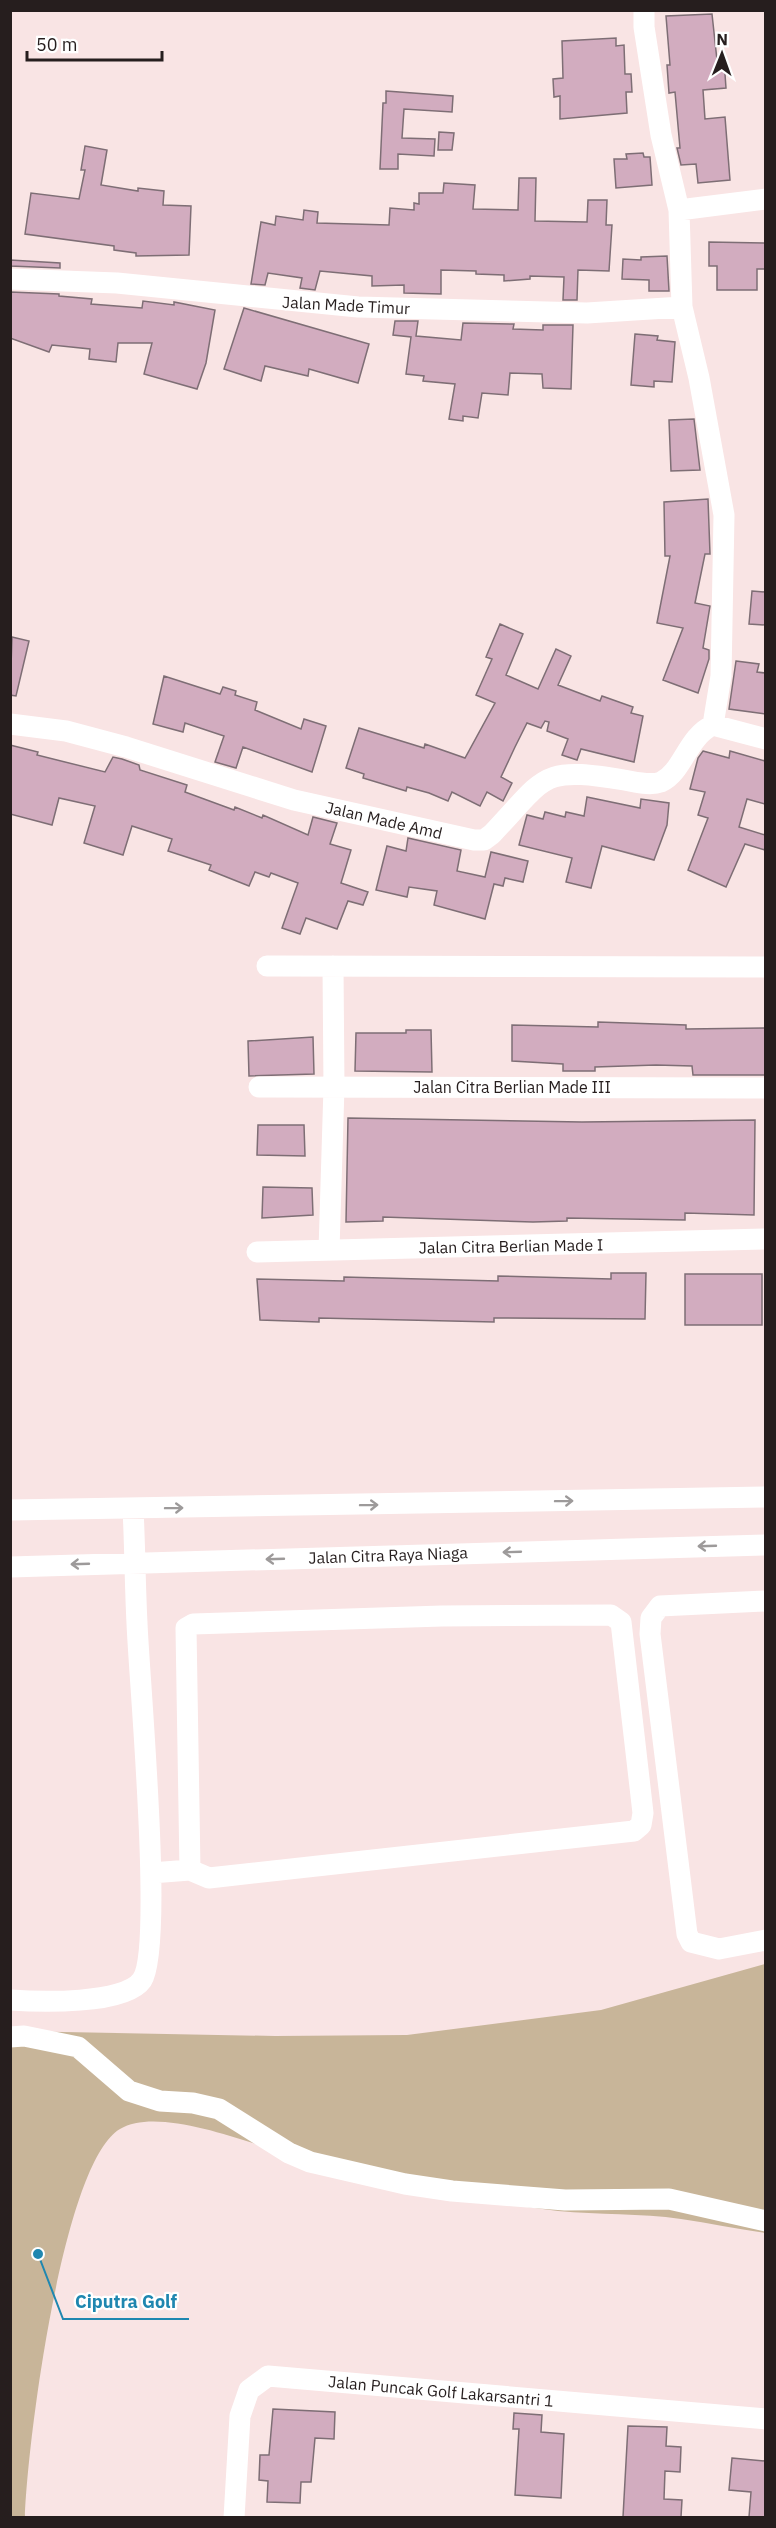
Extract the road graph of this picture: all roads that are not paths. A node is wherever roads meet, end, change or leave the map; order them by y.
1 (644, 10) edge
2 (765, 199) edge
3 (679, 210) junction
4 (10, 279) edge
5 (682, 307) junction
6 (10, 724) edge
7 (713, 725) junction
8 (765, 738) edge
9 (267, 966) dead end
10 (333, 966) junction
11 (765, 967) edge
12 (334, 1087) junction
13 (260, 1088) dead end
14 (765, 1088) edge
15 (765, 1239) edge
16 (329, 1250) junction
17 (257, 1252) dead end
18 (765, 1497) edge
19 (133, 1509) junction
20 (10, 1510) edge
21 (765, 1545) edge
22 (135, 1563) junction
23 (10, 1567) edge
24 (765, 1601) edge
25 (190, 1870) junction
26 (151, 1873) junction
27 (765, 1940) edge
28 (10, 2000) edge
29 (10, 2037) edge
30 (765, 2221) edge
31 (765, 2420) edge
32 (234, 2517) edge

1 - 3 street
2 - 3 street
3 - 5 street
4 - 5 street, Jalan Made Timur
5 - 7 street
6 - 7 street, Jalan Made Amd
7 - 8 street
9 - 10 street
10 - 11 street
10 - 12 street
12 - 13 street, Jalan Citra Berlian Made III
12 - 14 street, Jalan Citra Berlian Made III
12 - 16 street
15 - 16 street, Jalan Citra Berlian Made I
16 - 17 street, Jalan Citra Berlian Made I
19 -> 18 street
19 - 20 street
19 - 22 street
21 -> 22 street, Jalan Citra Raya Niaga
22 -> 23 street, Jalan Citra Raya Niaga
22 - 26 street
24 - 27 street
25 - 25 street
25 - 26 street
26 - 28 street
29 - 30 street
31 - 32 street, Jalan Puncak Golf Lakarsantri 1

